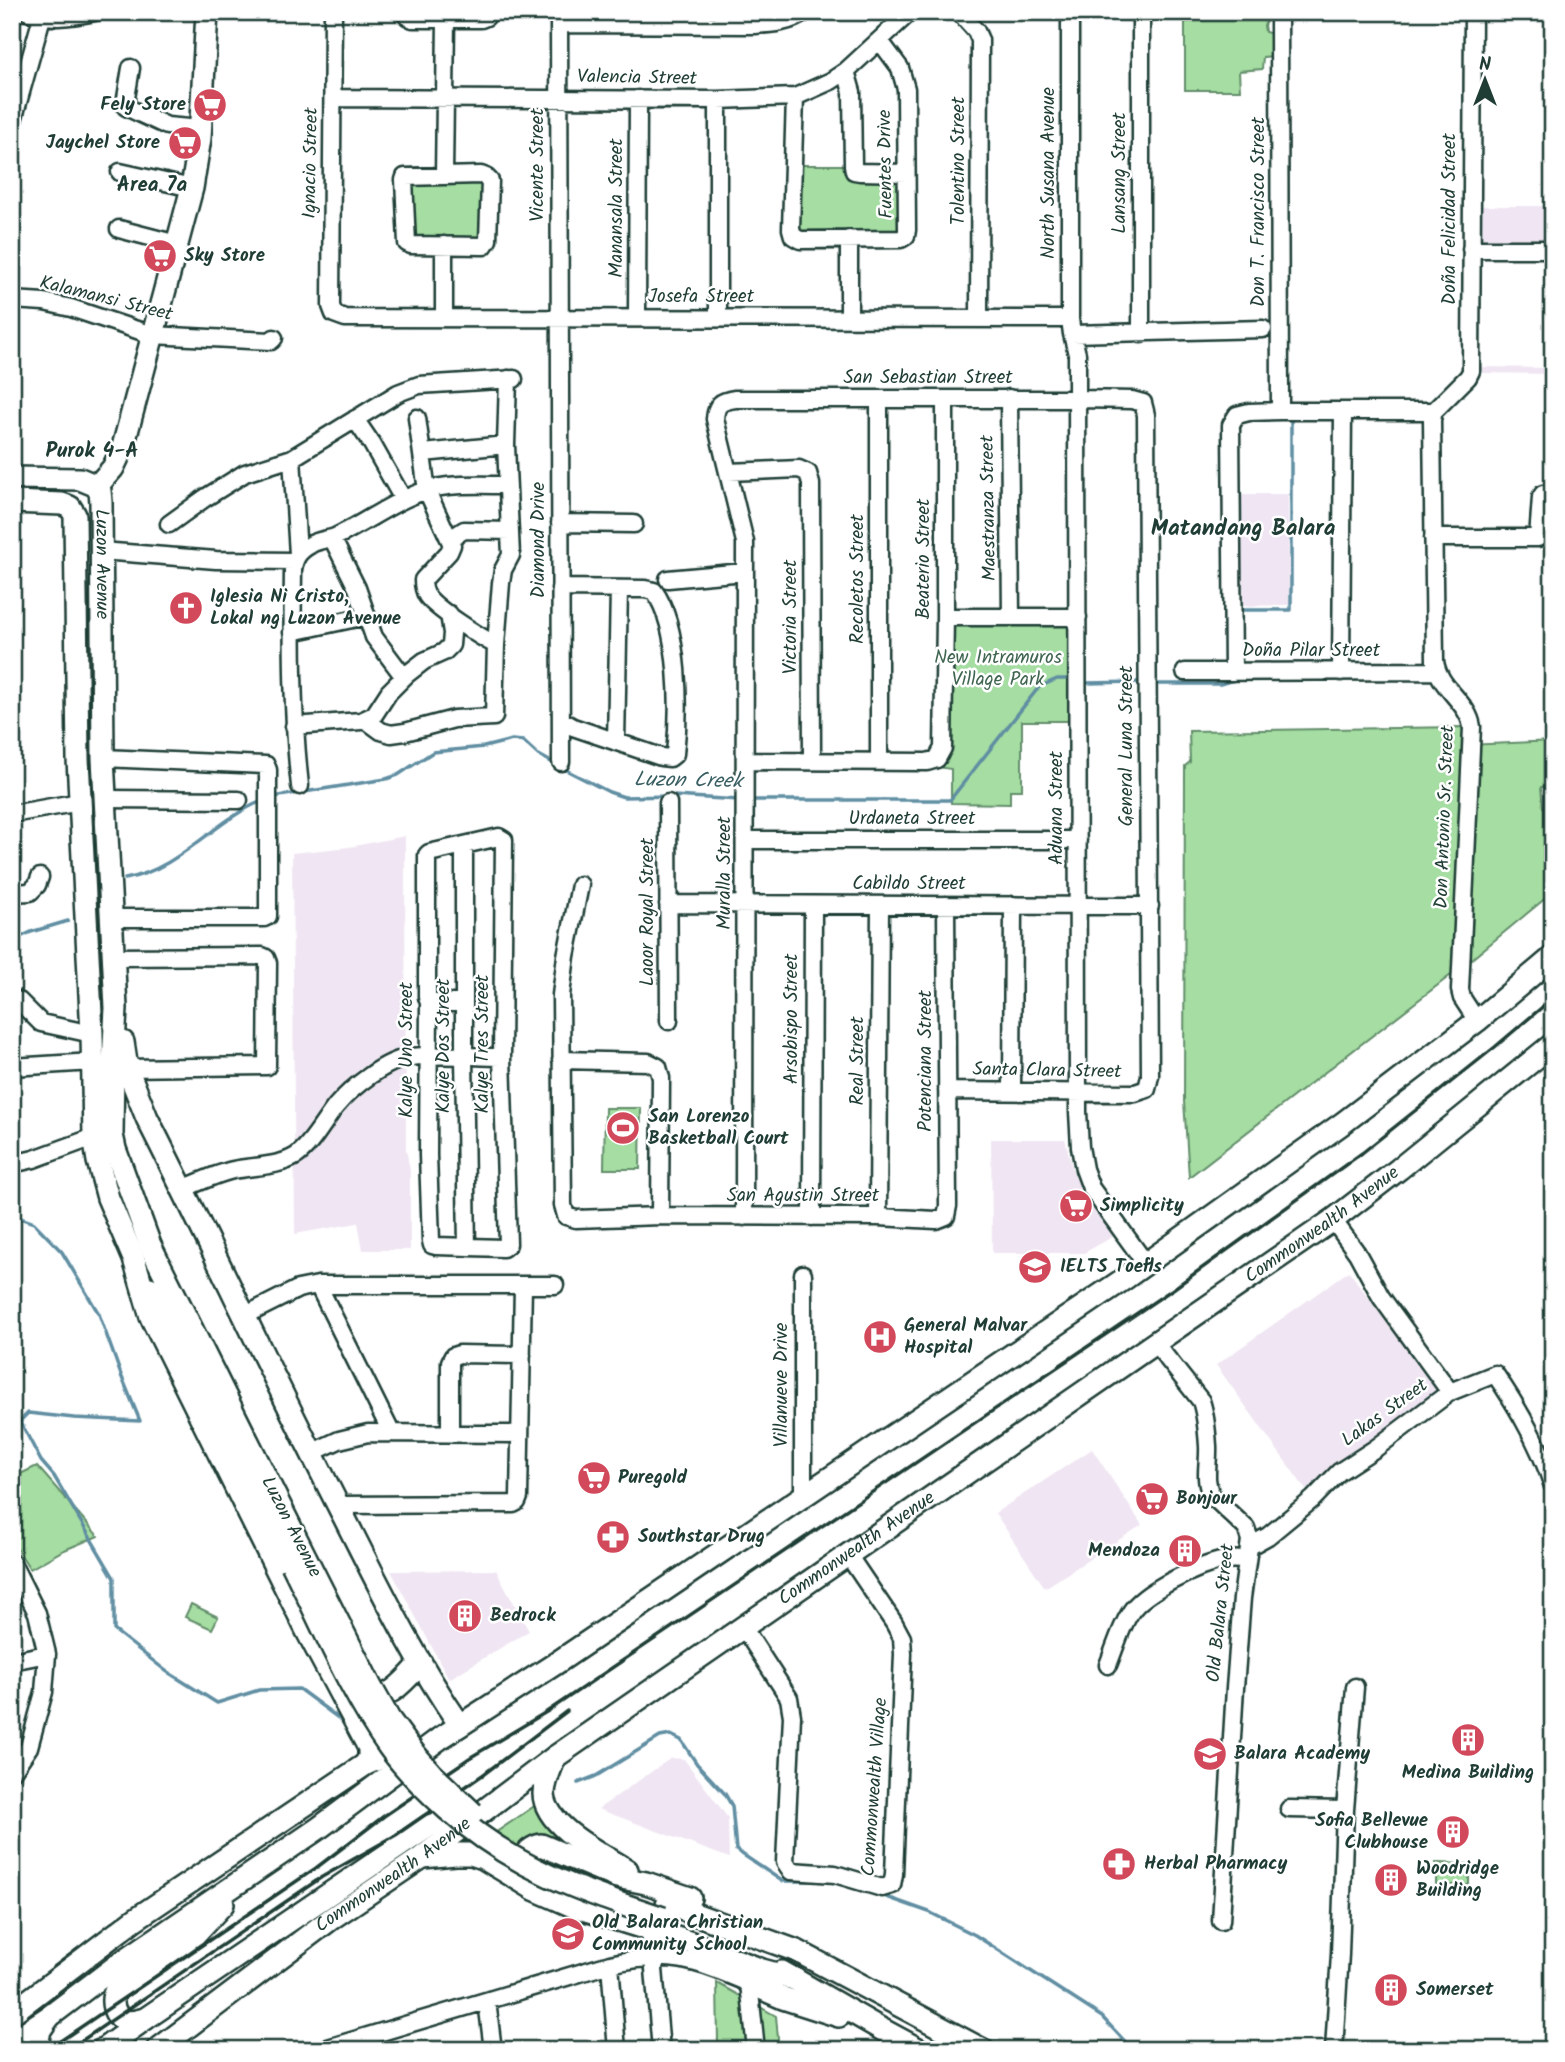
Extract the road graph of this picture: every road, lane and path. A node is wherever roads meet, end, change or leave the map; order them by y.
1 (95, 12) edge
2 (333, 12) edge
3 (406, 12) edge
4 (486, 12) edge
5 (804, 12) edge
6 (910, 12) edge
7 (958, 12) edge
8 (1070, 12) edge
9 (1141, 12) edge
10 (1279, 12) edge
11 (1473, 12) edge
12 (203, 13) edge
13 (35, 14) edge
14 (559, 18) edge
15 (446, 19) junction
16 (880, 41) junction
17 (131, 68) dead end
18 (846, 71) junction
19 (794, 97) junction
20 (333, 98) junction
21 (445, 98) junction
22 (559, 98) junction
23 (638, 99) junction
24 (718, 100) junction
25 (12, 124) edge
26 (200, 129) junction
27 (120, 172) dead end
28 (906, 173) junction
29 (444, 176) junction
30 (192, 188) junction
31 (119, 229) dead end
32 (849, 239) junction
33 (177, 244) junction
34 (444, 245) junction
35 (1471, 249) junction
36 (1553, 249) edge
37 (12, 300) edge
38 (334, 314) joint
39 (444, 318) junction
40 (559, 318) junction
41 (637, 318) junction
42 (718, 318) junction
43 (849, 318) junction
44 (979, 318) junction
45 (1071, 327) junction
46 (1263, 328) dead end
47 (1141, 334) junction
48 (152, 335) junction
49 (274, 338) dead end
50 (1009, 398) junction
51 (879, 399) junction
52 (945, 399) junction
53 (1077, 399) junction
54 (1143, 403) joint
55 (716, 407) joint
56 (1280, 411) junction
57 (1343, 411) junction
58 (1434, 411) junction
59 (417, 418) dead end
60 (355, 419) junction
61 (506, 445) junction
62 (423, 453) junction
63 (292, 458) junction
64 (728, 472) junction
65 (12, 478) edge
66 (507, 485) junction
67 (97, 486) junction
68 (427, 491) junction
69 (1553, 494) edge
70 (403, 499) junction
71 (12, 502) edge
72 (560, 523) junction
73 (169, 524) dead end
74 (634, 524) dead end
75 (510, 531) junction
76 (332, 538) junction
77 (1433, 538) junction
78 (450, 539) junction
79 (101, 551) junction
80 (296, 557) junction
81 (744, 572) junction
82 (668, 579) dead end
83 (560, 588) junction
84 (619, 589) junction
85 (449, 614) junction
86 (366, 617) junction
87 (945, 617) junction
88 (1011, 617) junction
89 (1078, 617) junction
90 (292, 632) junction
91 (496, 645) junction
92 (1185, 671) dead end
93 (1341, 671) junction
94 (1436, 671) junction
95 (1233, 672) junction
96 (404, 677) junction
97 (366, 720) junction
98 (561, 720) junction
99 (294, 726) junction
100 (616, 742) junction
101 (103, 758) junction
102 (879, 760) junction
103 (745, 761) junction
104 (812, 761) junction
105 (561, 762) dead end
106 (300, 786) dead end
107 (105, 799) junction
108 (239, 800) dead end
109 (80, 802) junction
110 (668, 803) dead end
111 (12, 814) edge
112 (1078, 840) junction
113 (746, 841) junction
114 (464, 846) junction
115 (40, 877) dead end
116 (580, 885) dead end
117 (12, 893) edge
118 (668, 904) junction
119 (746, 904) junction
120 (813, 905) junction
121 (880, 905) junction
122 (947, 905) junction
123 (1013, 905) junction
124 (1078, 906) junction
125 (1150, 906) junction
126 (111, 918) junction
127 (114, 957) junction
128 (1553, 957) edge
129 (12, 998) edge
130 (429, 1003) junction
131 (464, 1003) junction
132 (116, 1008) junction
133 (669, 1021) dead end
134 (1477, 1021) junction
135 (92, 1034) junction
136 (1553, 1044) edge
137 (428, 1056) junction
138 (464, 1056) junction
139 (502, 1057) junction
140 (561, 1060) junction
141 (93, 1062) junction
142 (12, 1067) edge
143 (127, 1068) junction
144 (1147, 1089) joint
145 (947, 1091) junction
146 (1012, 1091) junction
147 (1078, 1092) junction
148 (94, 1137) junction
149 (12, 1164) edge
150 (183, 1189) junction
151 (660, 1216) junction
152 (946, 1216) joint
153 (744, 1217) junction
154 (812, 1217) junction
155 (878, 1217) junction
156 (1333, 1220) junction
157 (467, 1247) junction
158 (134, 1259) junction
159 (1146, 1264) junction
160 (803, 1274) dead end
161 (318, 1285) junction
162 (555, 1285) dead end
163 (523, 1286) junction
164 (244, 1316) junction
165 (1154, 1343) junction
166 (522, 1355) junction
167 (1450, 1392) junction
168 (391, 1432) junction
169 (450, 1433) junction
170 (520, 1434) junction
171 (311, 1453) junction
172 (1553, 1486) edge
173 (803, 1497) junction
174 (338, 1505) junction
175 (1248, 1553) junction
176 (848, 1555) junction
177 (299, 1561) junction
178 (12, 1563) edge
179 (743, 1628) junction
180 (47, 1654) junction
181 (12, 1661) edge
182 (421, 1663) junction
183 (1108, 1665) dead end
184 (1355, 1687) dead end
185 (337, 1689) junction
186 (460, 1725) junction
187 (439, 1739) junction
188 (555, 1757) junction
189 (366, 1764) junction
190 (12, 1772) edge
191 (491, 1806) junction
192 (1289, 1809) dead end
193 (1345, 1810) junction
194 (421, 1858) junction
195 (246, 1880) junction
196 (646, 1883) junction
197 (534, 1889) junction
198 (660, 1917) junction
199 (1221, 1921) dead end
200 (797, 1951) junction
201 (652, 1957) junction
202 (610, 1964) junction
203 (116, 1966) junction
204 (749, 1983) junction
205 (487, 2001) junction
206 (12, 2013) edge
207 (50, 2016) junction
208 (145, 2019) junction
209 (12, 2020) edge
210 (881, 2029) junction
211 (12, 2044) edge
212 (356, 2045) edge
213 (25, 2049) edge
214 (916, 2049) edge
215 (36, 2050) edge
216 (102, 2050) edge
217 (157, 2050) edge
218 (321, 2050) edge
219 (493, 2050) edge
220 (617, 2050) edge
221 (661, 2050) edge
222 (756, 2050) edge
223 (984, 2050) edge
224 (1334, 2050) edge

1 - 13 street
2 - 20 street, Ignacio Street
3 - 15 street
4 - 15 street
5 - 14 street
6 - 16 street, Valencia Street
7 - 44 street, Tolentino Street
8 - 45 street, North Susana Avenue
9 - 47 street, Lansang Street
10 - 56 street, Don T. Francisco Street
11 - 35 street, Doña Felicidad Street
12 - 26 main road, Luzon Avenue
13 - 25 street
14 - 22 street, Vicente Street
15 - 21 street
16 - 18 street, Valencia Street
16 - 28 street, Fuentes Drive
17 - 26 street
18 - 19 street, Valencia Street
18 - 28 street
19 - 24 street, Valencia Street
19 - 32 street, Fuentes Drive
20 - 21 street, Valencia Street
20 - 38 street, Ignacio Street
21 - 22 street, Valencia Street
21 - 29 street
22 - 23 street, Valencia Street
22 - 40 street, Vicente Street
23 - 24 street, Valencia Street
23 - 41 street, Manansala Street
24 - 42 street
26 - 30 main road, Luzon Avenue
27 - 30 street
28 - 32 street, Fuentes Drive
29 - 34 street
29 - 34 street
30 - 33 main road, Luzon Avenue
31 - 33 street
32 - 43 street
33 - 48 main road, Luzon Avenue
34 - 39 street
35 - 36 street
35 - 58 street, Doña Felicidad Street
37 - 48 street, Kalamansi Street
38 - 39 street, Josefa Street
39 - 40 street, Josefa Street
40 - 41 street, Josefa Street
40 - 72 street, Diamond Drive
41 - 42 street, Josefa Street
42 - 43 street, Josefa Street
43 - 44 street, Josefa Street
44 - 45 street, Josefa Street
45 - 47 street, Josefa Street
45 - 53 street, Aduana Street
46 - 47 street, Josefa Street
48 - 49 street, Kalamansi Street
48 - 67 main road, Luzon Avenue
50 - 52 street, San Sebastian Street
50 - 53 street, San Sebastian Street
50 - 88 street, Maestranza Street
51 - 52 street, San Sebastian Street
51 - 55 street, San Sebastian Street
51 - 102 street, Recoletos Street
52 - 87 street, Beaterio Street
53 - 54 street, San Sebastian Street
53 - 89 street, Aduana Street
54 - 125 street, General Luna Street
55 - 64 street, Muralla Street
56 - 57 street
56 - 95 street
57 - 58 street
57 - 93 street
58 - 77 street
59 - 62 street
60 - 61 street
60 - 63 street
60 - 70 street
61 - 62 street
61 - 66 street
62 - 68 street
63 - 73 street
63 - 80 street
64 - 81 street, Muralla Street
64 - 104 street, Victoria Street
65 - 67 main road
66 - 68 street
66 - 75 street
67 - 79 main road, Luzon Avenue
68 - 70 street
68 - 78 street
69 - 77 street
70 - 76 street
71 - 109 main road, Luzon Avenue
72 - 74 street
72 - 83 street, Diamond Drive
75 - 78 street
75 - 91 street
76 - 80 street
76 - 86 street
77 - 94 street
78 - 85 street
79 - 80 street
79 - 101 main road, Luzon Avenue
80 - 90 street
81 - 82 street
81 - 103 street, Muralla Street
83 - 84 street
83 - 98 street, Diamond Drive
84 - 100 street
84 - 100 street
85 - 91 street
85 - 96 street
86 - 90 street
86 - 96 street
87 - 88 street
87 - 102 street, Beaterio Street
88 - 89 street
89 - 112 street, Aduana Street
90 - 99 street
91 - 97 street
92 - 95 street, Doña Pilar Street
93 - 94 street, Doña Pilar Street
93 - 95 street, Doña Pilar Street
94 - 134 street, Don Antonio Sr. Street
96 - 97 street
97 - 99 street
98 - 100 street
98 - 105 street, Diamond Drive
99 - 106 street
101 - 107 main road, Luzon Avenue
101 - 126 street
102 - 104 street
103 - 104 street
103 - 113 street, Muralla Street
107 - 108 street
107 - 126 main road, Luzon Avenue
109 - 111 street
109 - 135 main road, Luzon Avenue
110 - 118 street, Laoor Royal Street
112 - 113 street, Urdaneta Street
112 - 124 street, Aduana Street
113 - 119 street, Muralla Street
114 - 130 street, Kalye Uno Street
114 - 131 street, Kalye Dos Street
114 - 139 street, Kalye Tres Street
115 - 117 street
116 - 140 street
118 - 119 street, Cabildo Street
118 - 133 street, Laoor Royal Street
119 - 120 street, Cabildo Street
119 - 153 street, Muralla Street
120 - 121 street, Cabildo Street
120 - 154 street, Arsobispo Street
121 - 122 street, Cabildo Street
121 - 155 street, Real Street
122 - 123 street, Cabildo Street
122 - 145 street, Potenciana Street
123 - 124 street, Cabildo Street
123 - 146 street
124 - 125 street, Cabildo Street
124 - 147 street, Aduana Street
125 - 144 street, General Luna Street
126 - 127 main road, Luzon Avenue
127 - 132 main road, Luzon Avenue
127 - 143 street
128 - 134 main road
129 - 135 street
130 - 131 street
130 - 137 street, Kalye Uno Street
131 - 138 street, Kalye Dos Street
132 - 143 main road, Luzon Avenue
132 - 177 main road, Luzon Avenue
134 - 159 main road
135 - 141 main road, Luzon Avenue
136 - 156 main road, Commonwealth Avenue
137 - 138 street
137 - 150 street
137 - 157 street, Kalye Uno Street
138 - 139 street
138 - 157 street, Kalye Dos Street
139 - 157 street, Kalye Tres Street
140 - 151 street
140 - 151 street, San Agustin Street
141 - 142 street
141 - 148 main road, Luzon Avenue
143 - 150 main road, Luzon Avenue
144 - 147 street, Santa Clara Street
145 - 146 street, Santa Clara Street
145 - 152 street, Potenciana Street
146 - 147 street, Santa Clara Street
147 - 159 street, Aduana Street
148 - 149 street
148 - 158 main road, Luzon Avenue
150 - 164 main road, Luzon Avenue
151 - 153 street, San Agustin Street
152 - 155 street, San Agustin Street
153 - 154 street, San Agustin Street
154 - 155 street, San Agustin Street
156 - 165 main road, Commonwealth Avenue
156 - 167 street, Lakas Street
158 - 177 main road, Luzon Avenue
158 - 185 main road, Luzon Avenue
159 - 173 main road
160 - 173 street, Villanueve Drive
161 - 163 street
161 - 164 street
161 - 168 street
162 - 163 street
163 - 166 street
164 - 171 main road, Luzon Avenue
165 - 175 street, Old Balara Street
165 - 176 main road, Commonwealth Avenue
166 - 169 street
166 - 170 street
167 - 172 street
167 - 175 street, Lakas Street
168 - 169 street
168 - 171 street
169 - 170 street
170 - 174 street
171 - 174 main road, Luzon Avenue
173 - 186 main road
174 - 182 main road, Luzon Avenue
175 - 183 street
175 - 199 street, Old Balara Street
176 - 179 main road, Commonwealth Avenue
176 - 179 street, Commonwealth Village
177 - 198 main road, Luzon Avenue, bridge
178 - 180 street
179 - 188 main road, Commonwealth Avenue
180 - 181 street
180 - 190 street
182 - 185 main road
182 - 186 main road, Luzon Avenue
184 - 193 street
185 - 189 main road, Luzon Avenue
186 - 187 main road
187 - 189 main road
187 - 195 main road
188 - 191 main road, Commonwealth Avenue
188 - 196 main road
189 - 206 main road
191 - 194 main road, Commonwealth Avenue
191 - 208 main road
192 - 193 street
193 - 224 street
194 - 197 main road
194 - 217 main road, Commonwealth Avenue
195 - 203 main road
195 - 208 main road
196 - 197 main road
196 - 200 main road
197 - 198 main road
198 - 200 main road
198 - 201 main road
198 - 210 main road
200 - 223 main road
201 - 202 street
201 - 204 street
201 - 221 street
202 - 205 street
202 - 220 street
203 - 207 main road
203 - 209 main road
204 - 210 main road
204 - 222 street
205 - 212 street
205 - 219 street
207 - 211 main road
207 - 215 main road
208 - 216 main road
210 - 214 main road
211 - 213 main road
212 - 218 street

